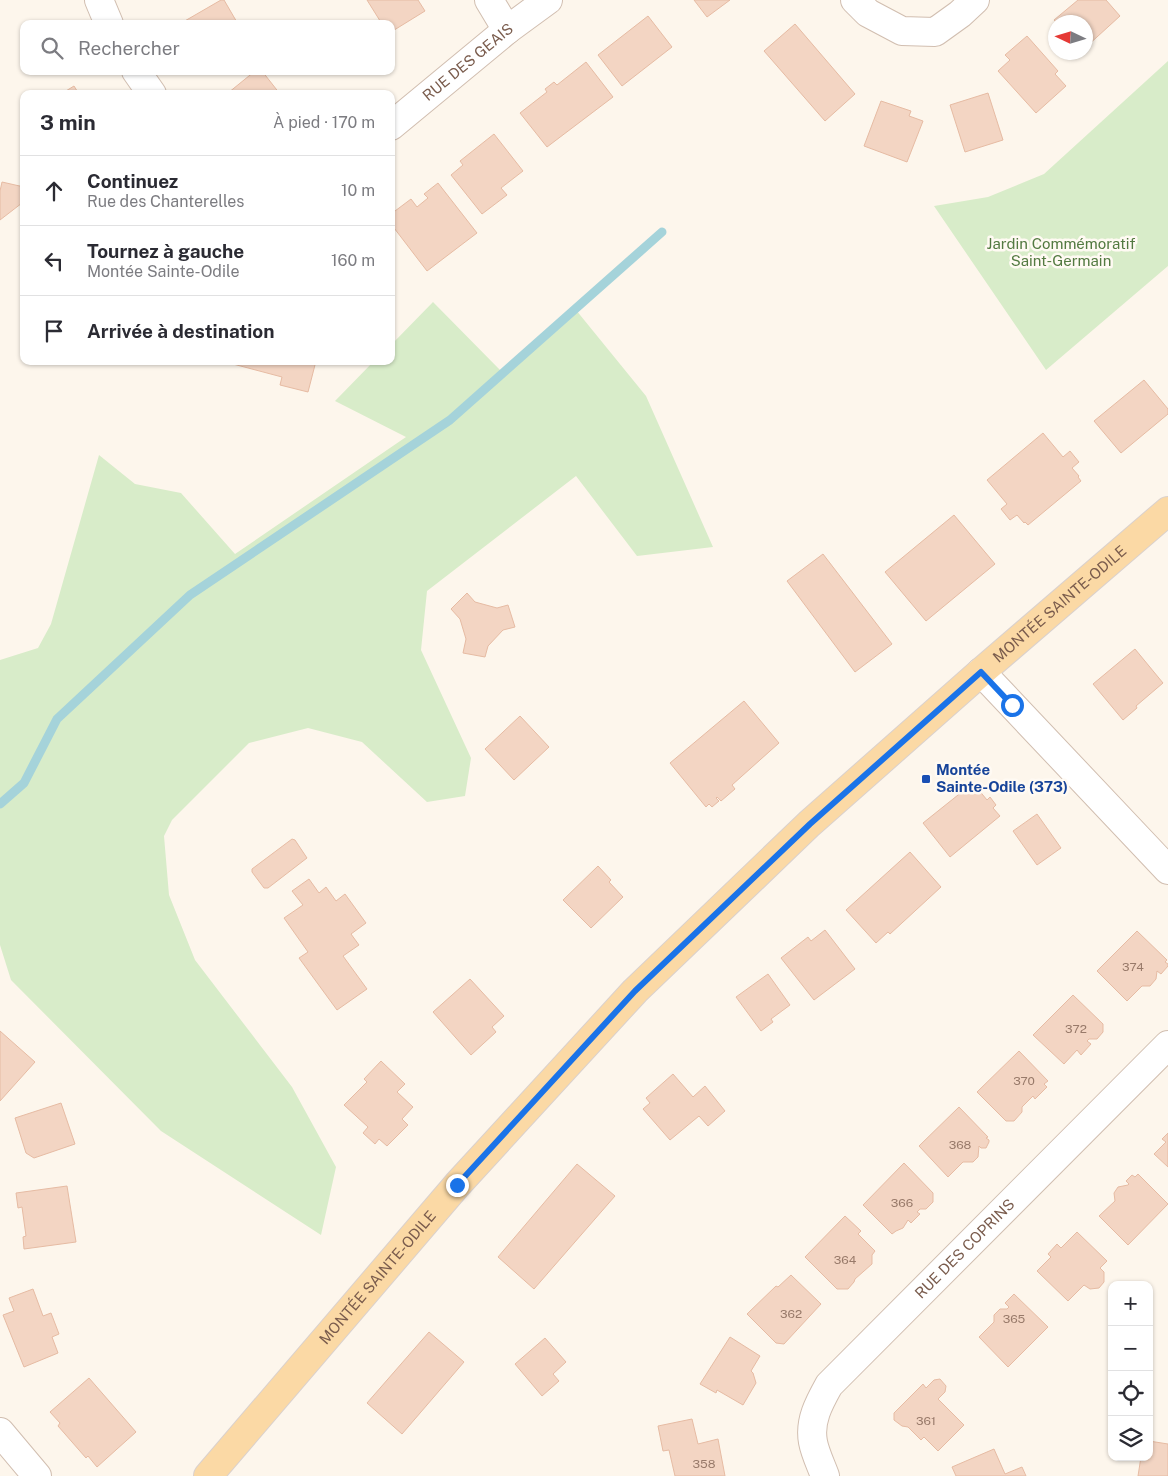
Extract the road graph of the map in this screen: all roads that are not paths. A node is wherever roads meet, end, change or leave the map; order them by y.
1 (99, 0) edge
2 (489, 0) edge
3 (548, 0) edge
4 (855, 0) edge
5 (975, 0) edge
6 (107, 20) edge
7 (507, 30) junction
8 (139, 75) edge
9 (149, 90) edge
10 (395, 123) edge
11 (1168, 511) edge
12 (981, 672) junction
13 (1168, 870) edge
14 (1168, 1045) edge
15 (0, 1432) edge
16 (38, 1476) edge
17 (208, 1476) edge
18 (824, 1476) edge

1 - 6 street
2 - 7 street
3 - 7 street, RUE DES GEAIS
4 - 5 street
7 - 10 street, RUE DES GEAIS
8 - 9 street
11 - 12 main road, MONTÉE SAINTE-ODILE
12 - 13 street
12 - 17 main road, MONTÉE SAINTE-ODILE
14 - 18 street, RUE DES COPRINS
15 - 16 street

